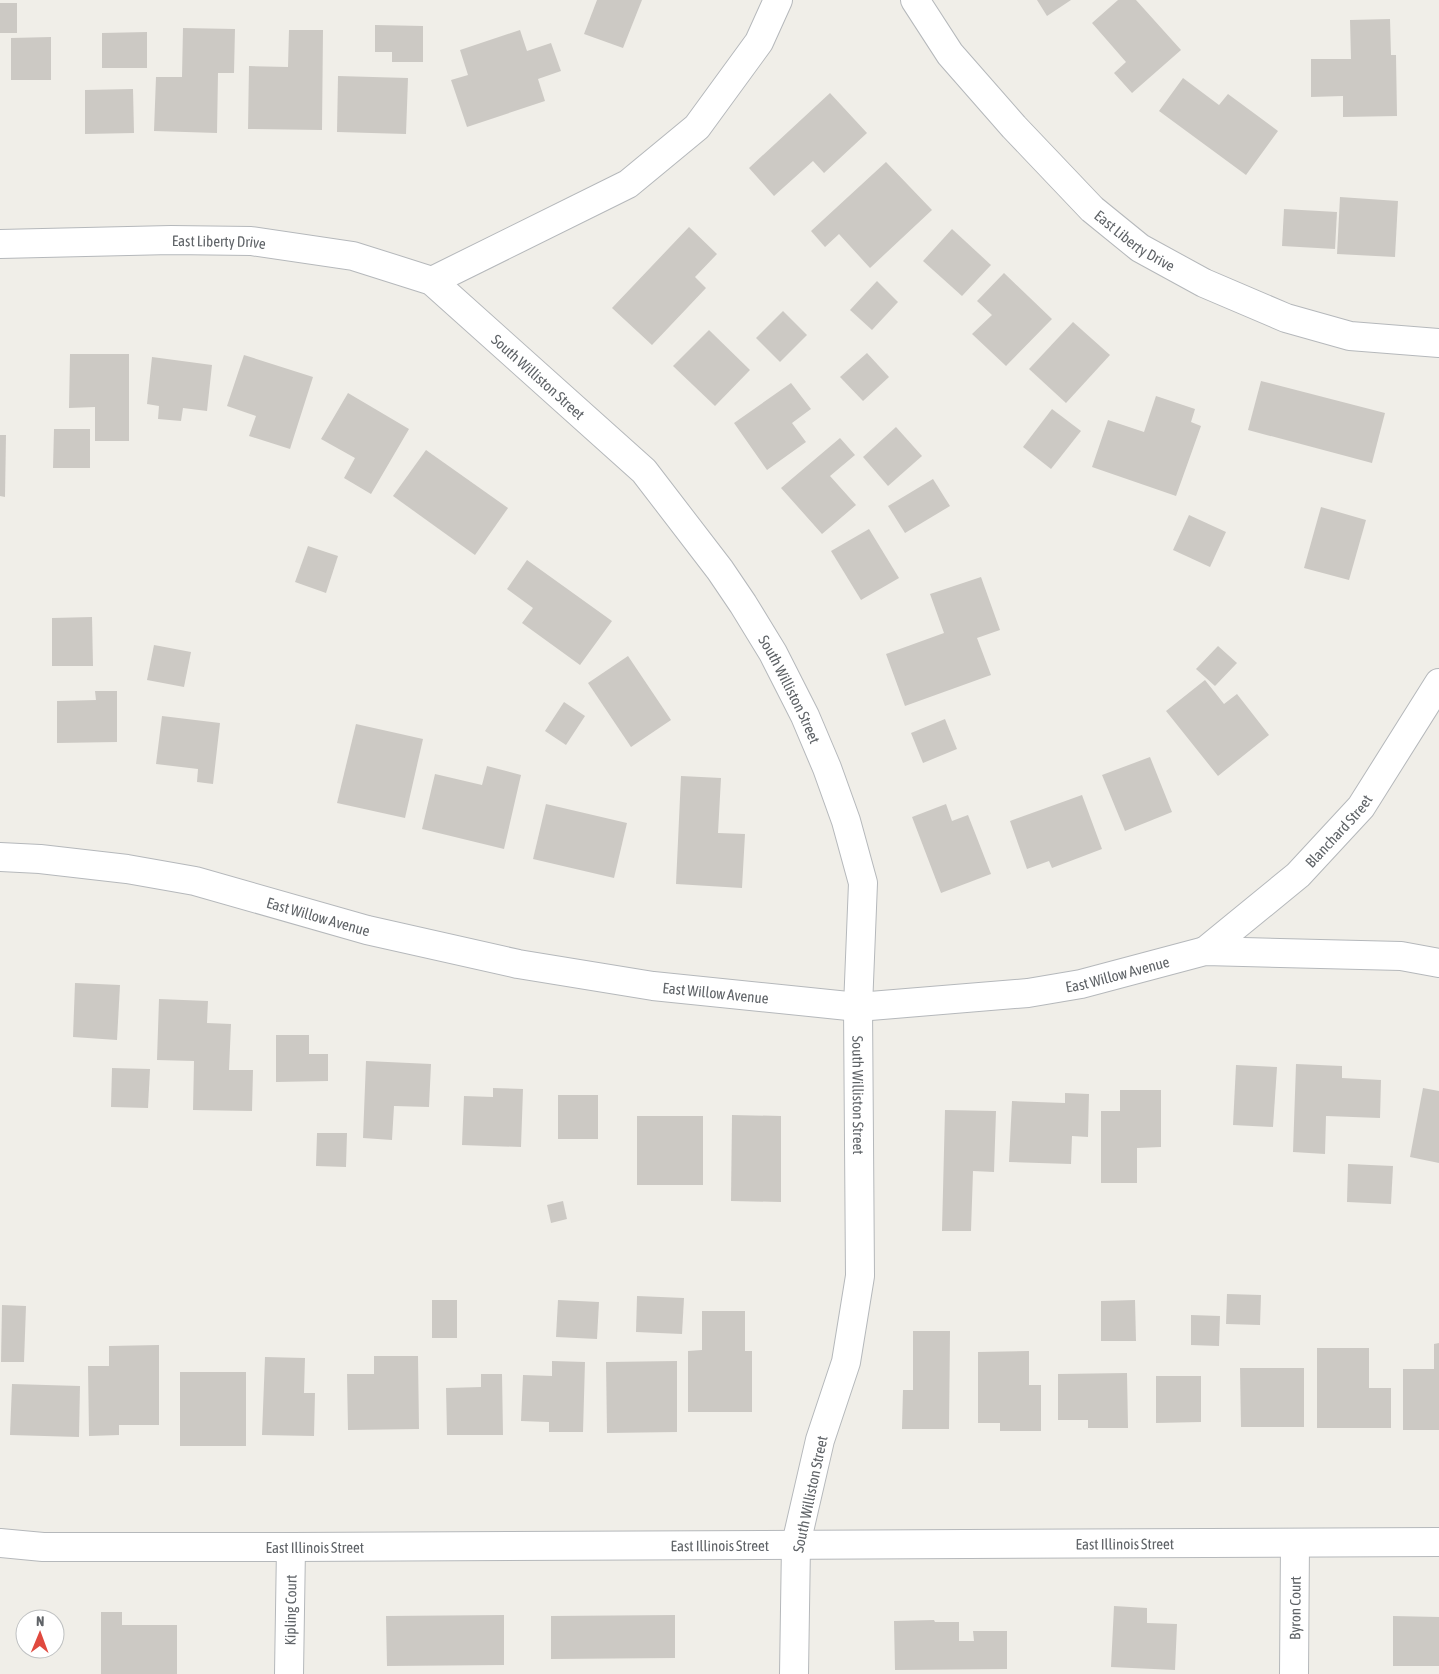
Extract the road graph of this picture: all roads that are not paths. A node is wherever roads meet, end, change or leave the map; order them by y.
1 (778, 0) edge
2 (915, 0) edge
3 (0, 244) edge
4 (432, 281) junction
5 (1439, 343) edge
6 (1439, 683) edge
7 (0, 857) edge
8 (1205, 951) junction
9 (1439, 962) edge
10 (858, 1007) junction
11 (1439, 1542) edge
12 (0, 1543) edge
13 (1296, 1543) junction
14 (796, 1544) junction
15 (290, 1547) junction
16 (289, 1674) edge
17 (794, 1674) edge
18 (1294, 1674) edge

1 - 4 street
2 - 5 street, East Liberty Drive
3 - 4 street, East Liberty Drive
4 - 10 street, South Williston Street
6 - 8 street, Blanchard Street
7 - 10 street, East Willow Avenue
8 - 9 street, East Willow Avenue
8 - 10 street, East Willow Avenue
10 - 14 street, South Williston Street
11 - 13 street, East Illinois Street
12 - 15 street, East Illinois Street
13 - 14 street, East Illinois Street
13 - 18 street, Byron Court
14 - 15 street, East Illinois Street
14 - 17 street, South Williston Street
15 - 16 street, Kipling Court

